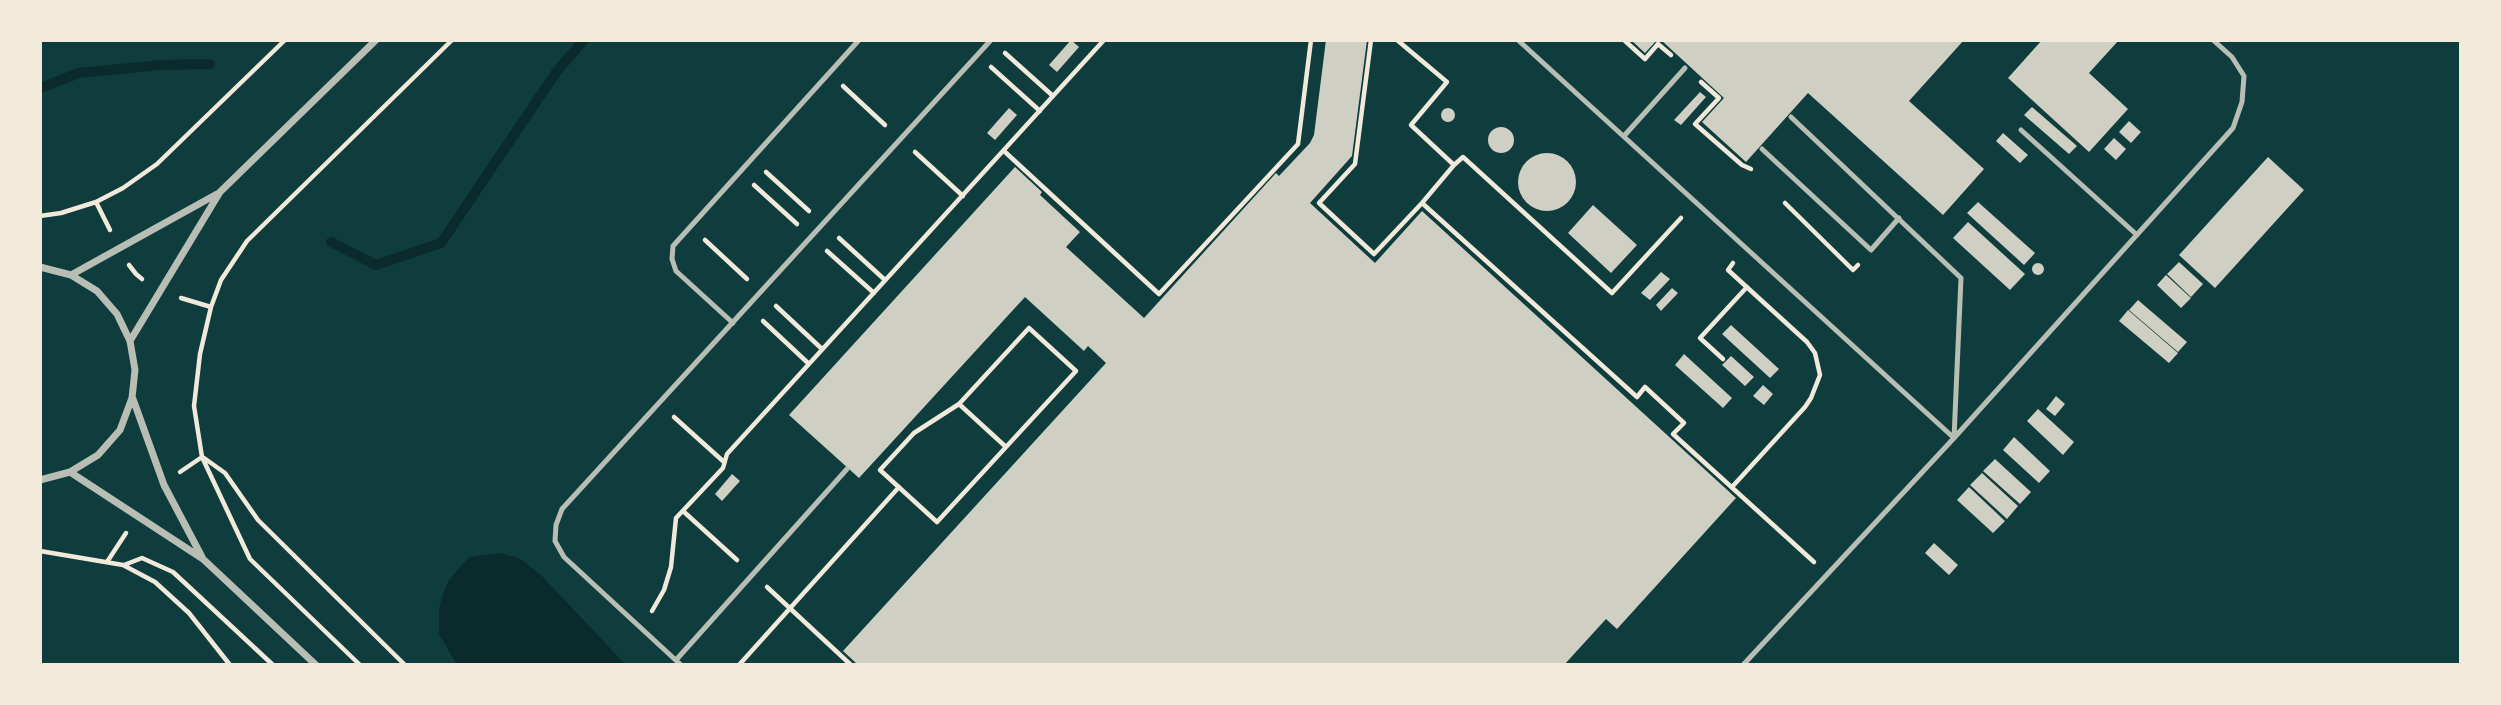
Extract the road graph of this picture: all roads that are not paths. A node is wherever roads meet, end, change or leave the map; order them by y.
1 (376, 40) edge
2 (859, 40) edge
3 (991, 40) edge
4 (1518, 40) edge
5 (2213, 40) edge
6 (1685, 68) dead end
7 (1791, 117) dead end
8 (2021, 130) dead end
9 (1624, 136) junction
10 (1762, 149) dead end
11 (220, 192) junction
12 (1899, 218) junction
13 (2137, 234) junction
14 (40, 267) edge
15 (71, 275) junction
16 (733, 323) junction
17 (130, 341) junction
18 (132, 398) junction
19 (1954, 438) junction
20 (847, 469) dead end
21 (70, 472) junction
22 (40, 480) edge
23 (203, 559) junction
24 (679, 662) edge
25 (316, 665) edge
26 (1743, 665) edge

1 - 11 street
2 - 16 lane
3 - 16 lane
4 - 9 lane
5 - 13 lane
6 - 9 lane
7 - 12 lane
8 - 13 lane
9 - 19 lane
10 - 12 lane
11 - 15 street
11 - 17 street
12 - 19 lane
13 - 19 lane
14 - 15 street
15 - 17 street
16 - 24 lane
17 - 18 street
18 - 21 street
18 - 23 street
19 - 26 lane
20 - 24 lane
21 - 22 street
21 - 23 street
23 - 25 street

